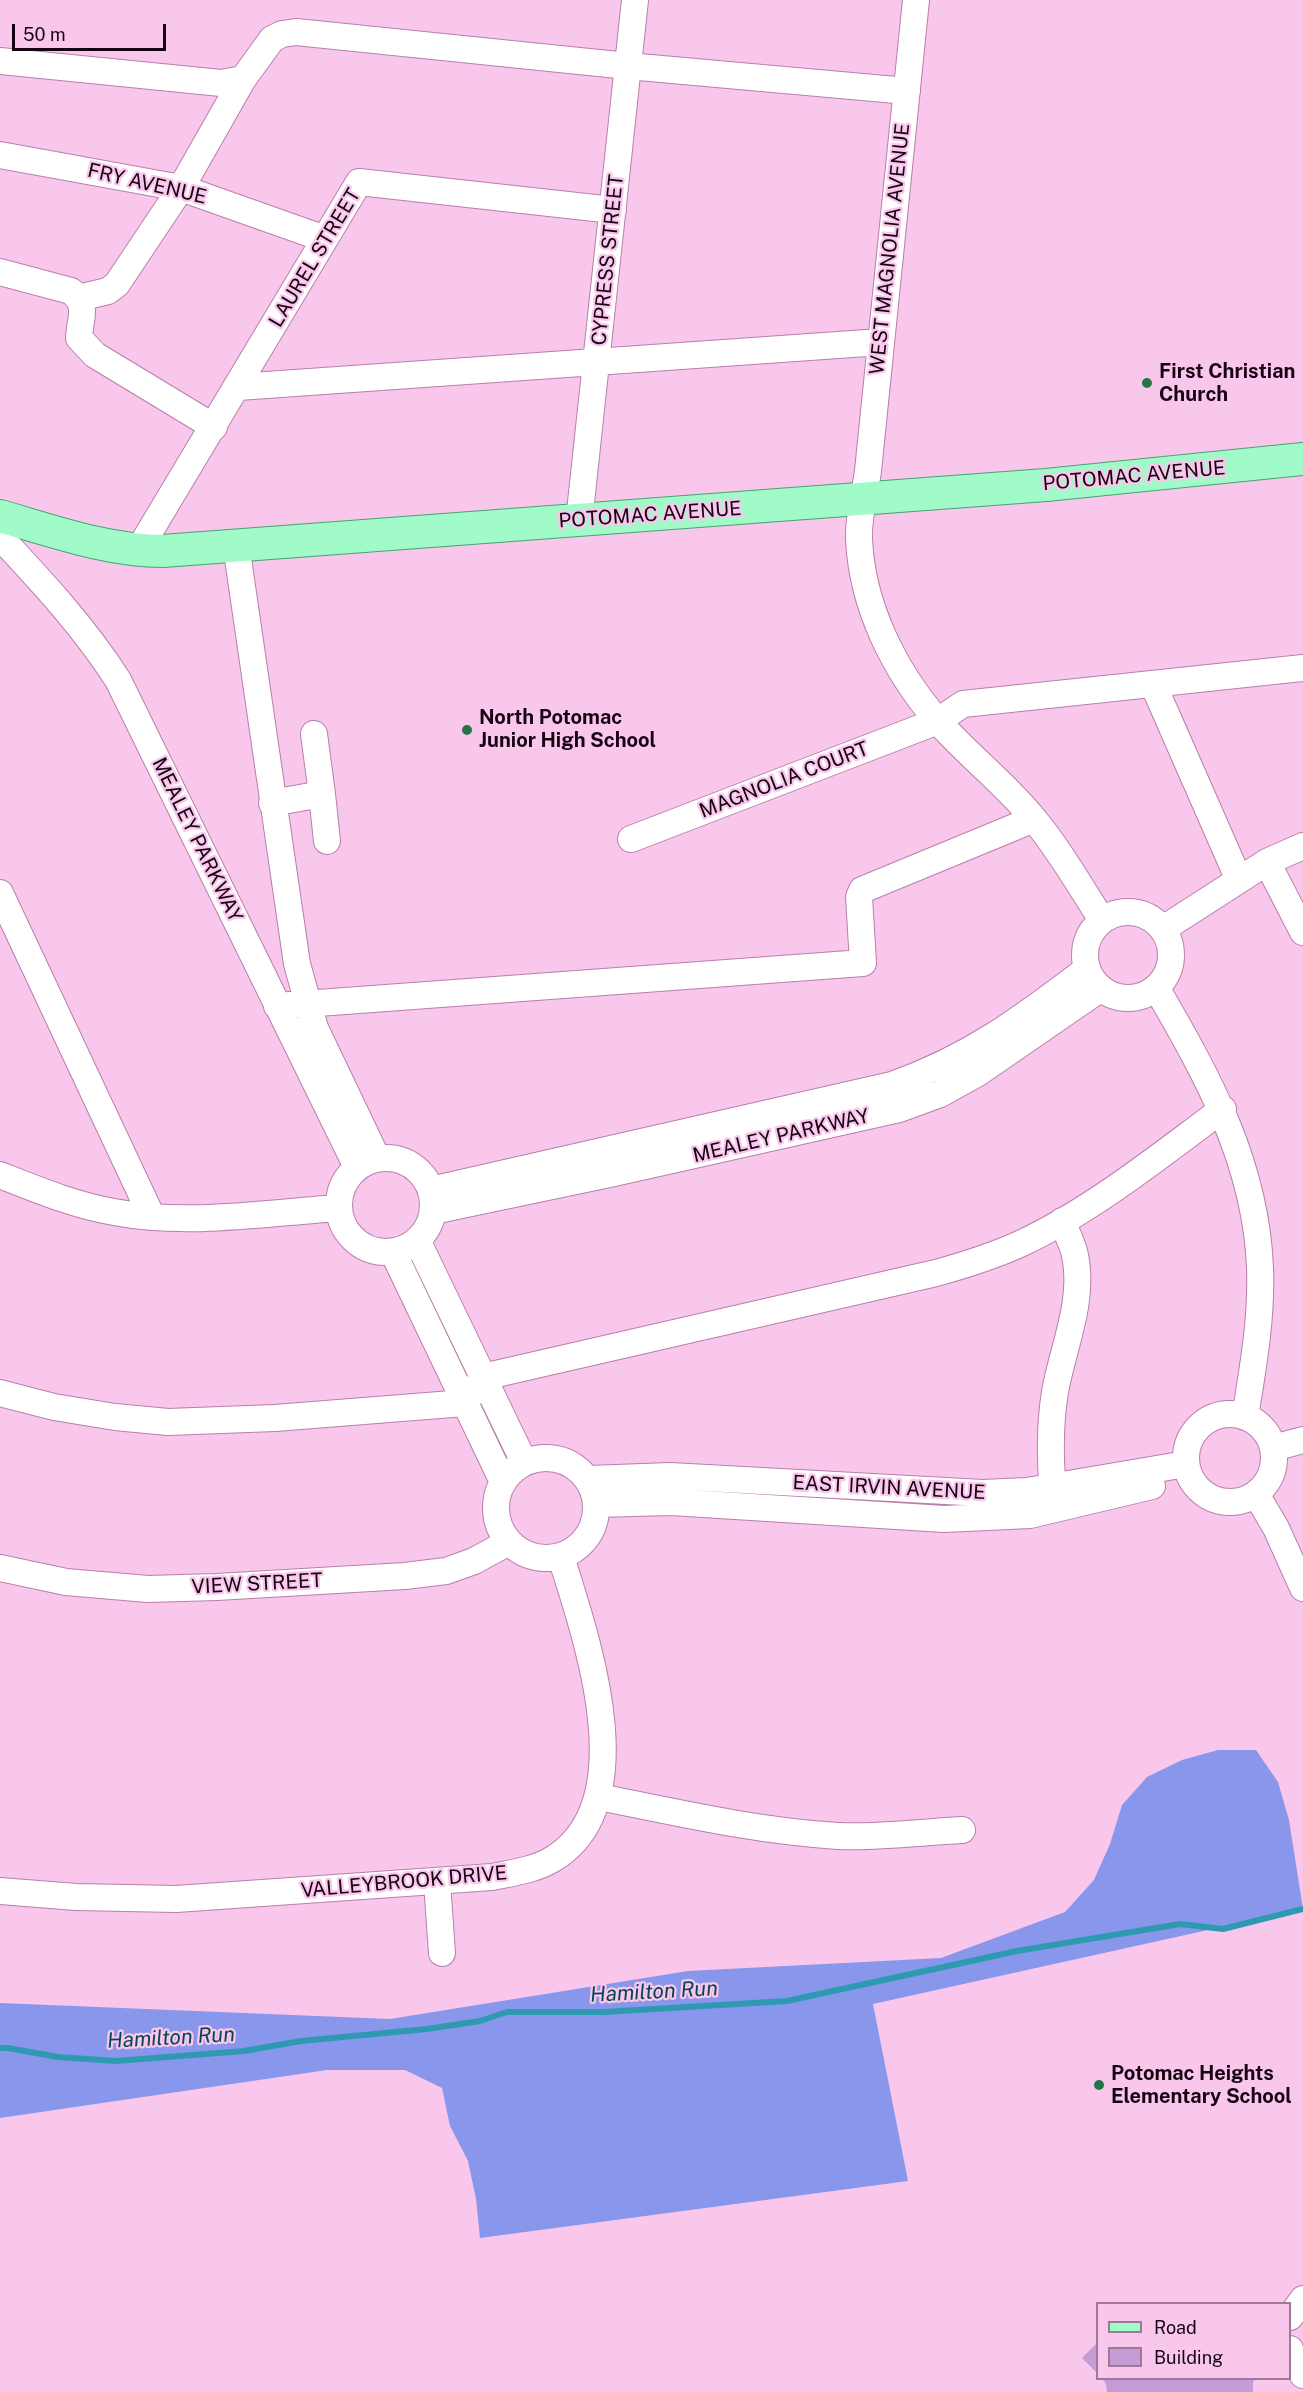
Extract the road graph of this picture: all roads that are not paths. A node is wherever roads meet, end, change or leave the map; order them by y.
1 (635, 0) edge
2 (916, 0) edge
3 (0, 61) edge
4 (628, 66) junction
5 (243, 79) junction
6 (907, 91) junction
7 (0, 156) edge
8 (181, 188) junction
9 (613, 210) junction
10 (326, 239) junction
11 (0, 272) edge
12 (78, 298) junction
13 (881, 342) junction
14 (597, 362) junction
15 (238, 387) junction
16 (214, 427) junction
17 (1303, 459) edge
18 (864, 499) junction
19 (0, 516) edge
20 (579, 520) junction
21 (0, 537) edge
22 (236, 545) junction
23 (138, 551) junction
24 (1303, 668) edge
25 (1153, 684) junction
26 (938, 721) junction
27 (314, 734) dead end
28 (322, 794) junction
29 (272, 803) junction
30 (1034, 819) junction
31 (631, 838) dead end
32 (327, 841) dead end
33 (1303, 846) edge
34 (1267, 862) junction
35 (1239, 880) junction
36 (0, 893) edge
37 (1102, 920) junction
38 (1163, 929) junction
39 (1303, 932) edge
40 (1094, 979) junction
41 (1157, 989) junction
42 (307, 1004) junction
43 (277, 1006) junction
44 (930, 1071) junction
45 (940, 1094) junction
46 (1223, 1109) junction
47 (607, 1148) junction
48 (367, 1162) junction
49 (614, 1173) junction
50 (0, 1175) edge
51 (432, 1201) junction
52 (339, 1208) junction
53 (153, 1217) junction
54 (1062, 1221) junction
55 (417, 1240) junction
56 (393, 1252) junction
57 (483, 1377) junction
58 (0, 1394) edge
59 (465, 1403) junction
60 (1245, 1417) junction
61 (1303, 1440) edge
62 (1273, 1448) junction
63 (524, 1462) junction
64 (1188, 1471) junction
65 (589, 1479) junction
66 (503, 1482) junction
67 (1256, 1494) junction
68 (1053, 1498) junction
69 (597, 1503) junction
70 (509, 1542) junction
71 (561, 1557) junction
72 (0, 1568) edge
73 (1303, 1588) edge
74 (599, 1797) junction
75 (962, 1830) dead end
76 (437, 1881) junction
77 (0, 1891) edge
78 (442, 1953) dead end
79 (1303, 2299) edge
80 (1291, 2316) edge
81 (1291, 2352) edge
82 (1303, 2374) edge

1 - 4 street, CYPRESS STREET
2 - 6 street, WEST MAGNOLIA AVENUE
3 - 5 street
4 - 5 street
4 - 6 street
4 - 9 street, CYPRESS STREET
5 - 8 street
6 - 13 street, WEST MAGNOLIA AVENUE
7 - 8 street, FRY AVENUE
8 - 10 street, FRY AVENUE
8 - 12 street
9 - 10 street, LAUREL STREET
9 - 14 street, CYPRESS STREET
10 - 15 street, LAUREL STREET
11 - 12 street
12 - 16 street
13 - 14 street
13 - 18 street, WEST MAGNOLIA AVENUE
14 - 15 street
14 - 20 street, CYPRESS STREET
15 - 16 street, LAUREL STREET
16 - 23 street, LAUREL STREET
17 - 18 main road, POTOMAC AVENUE
18 - 20 main road, POTOMAC AVENUE
18 - 26 street, WEST MAGNOLIA AVENUE
19 - 23 main road, POTOMAC AVENUE
20 - 22 main road, POTOMAC AVENUE
21 - 43 street, MEALEY PARKWAY
22 - 23 main road, POTOMAC AVENUE
22 - 29 street
24 - 25 street, MAGNOLIA COURT
25 - 26 street, MAGNOLIA COURT
25 - 35 street
26 - 30 street, WEST MAGNOLIA AVENUE
26 - 31 street, MAGNOLIA COURT
27 - 28 street
28 - 29 street
28 - 32 street
29 - 42 street
30 - 37 street, WEST MAGNOLIA AVENUE
30 - 42 street
33 - 34 street
34 - 35 street
34 - 39 street
35 - 38 street
36 - 53 street
37 - 38 street
37 - 40 street
38 - 41 street
40 - 41 street
40 - 44 street, MEALEY PARKWAY
40 - 45 street, MEALEY PARKWAY
41 - 46 street
42 - 43 street
42 - 48 street
43 - 48 street, MEALEY PARKWAY
44 - 45 street
44 - 47 street, MEALEY PARKWAY
45 - 49 street, MEALEY PARKWAY
46 - 54 street
46 - 60 street
47 - 49 street
47 - 51 street, MEALEY PARKWAY
48 - 51 street
48 - 52 street
49 - 51 street, MEALEY PARKWAY
50 - 53 street
51 - 55 street
52 - 53 street
52 - 56 street
54 - 57 street
54 - 68 street
55 - 56 street
55 - 57 street
56 - 59 street
57 - 59 street
57 - 63 street
58 - 59 street
59 - 66 street
60 - 62 street
60 - 64 street
61 - 62 street
62 - 67 street
63 - 65 street
63 - 66 street
64 - 67 street
64 - 68 street, EAST IRVIN AVENUE
65 - 68 street, EAST IRVIN AVENUE
65 - 69 street
66 - 70 street
67 - 73 street
68 - 69 street, EAST IRVIN AVENUE
69 - 71 street
70 - 71 street
70 - 72 street, VIEW STREET
71 - 74 street, VALLEYBROOK DRIVE
74 - 75 street
74 - 76 street, VALLEYBROOK DRIVE
76 - 77 street, VALLEYBROOK DRIVE
76 - 78 street
79 - 80 street
81 - 82 street

